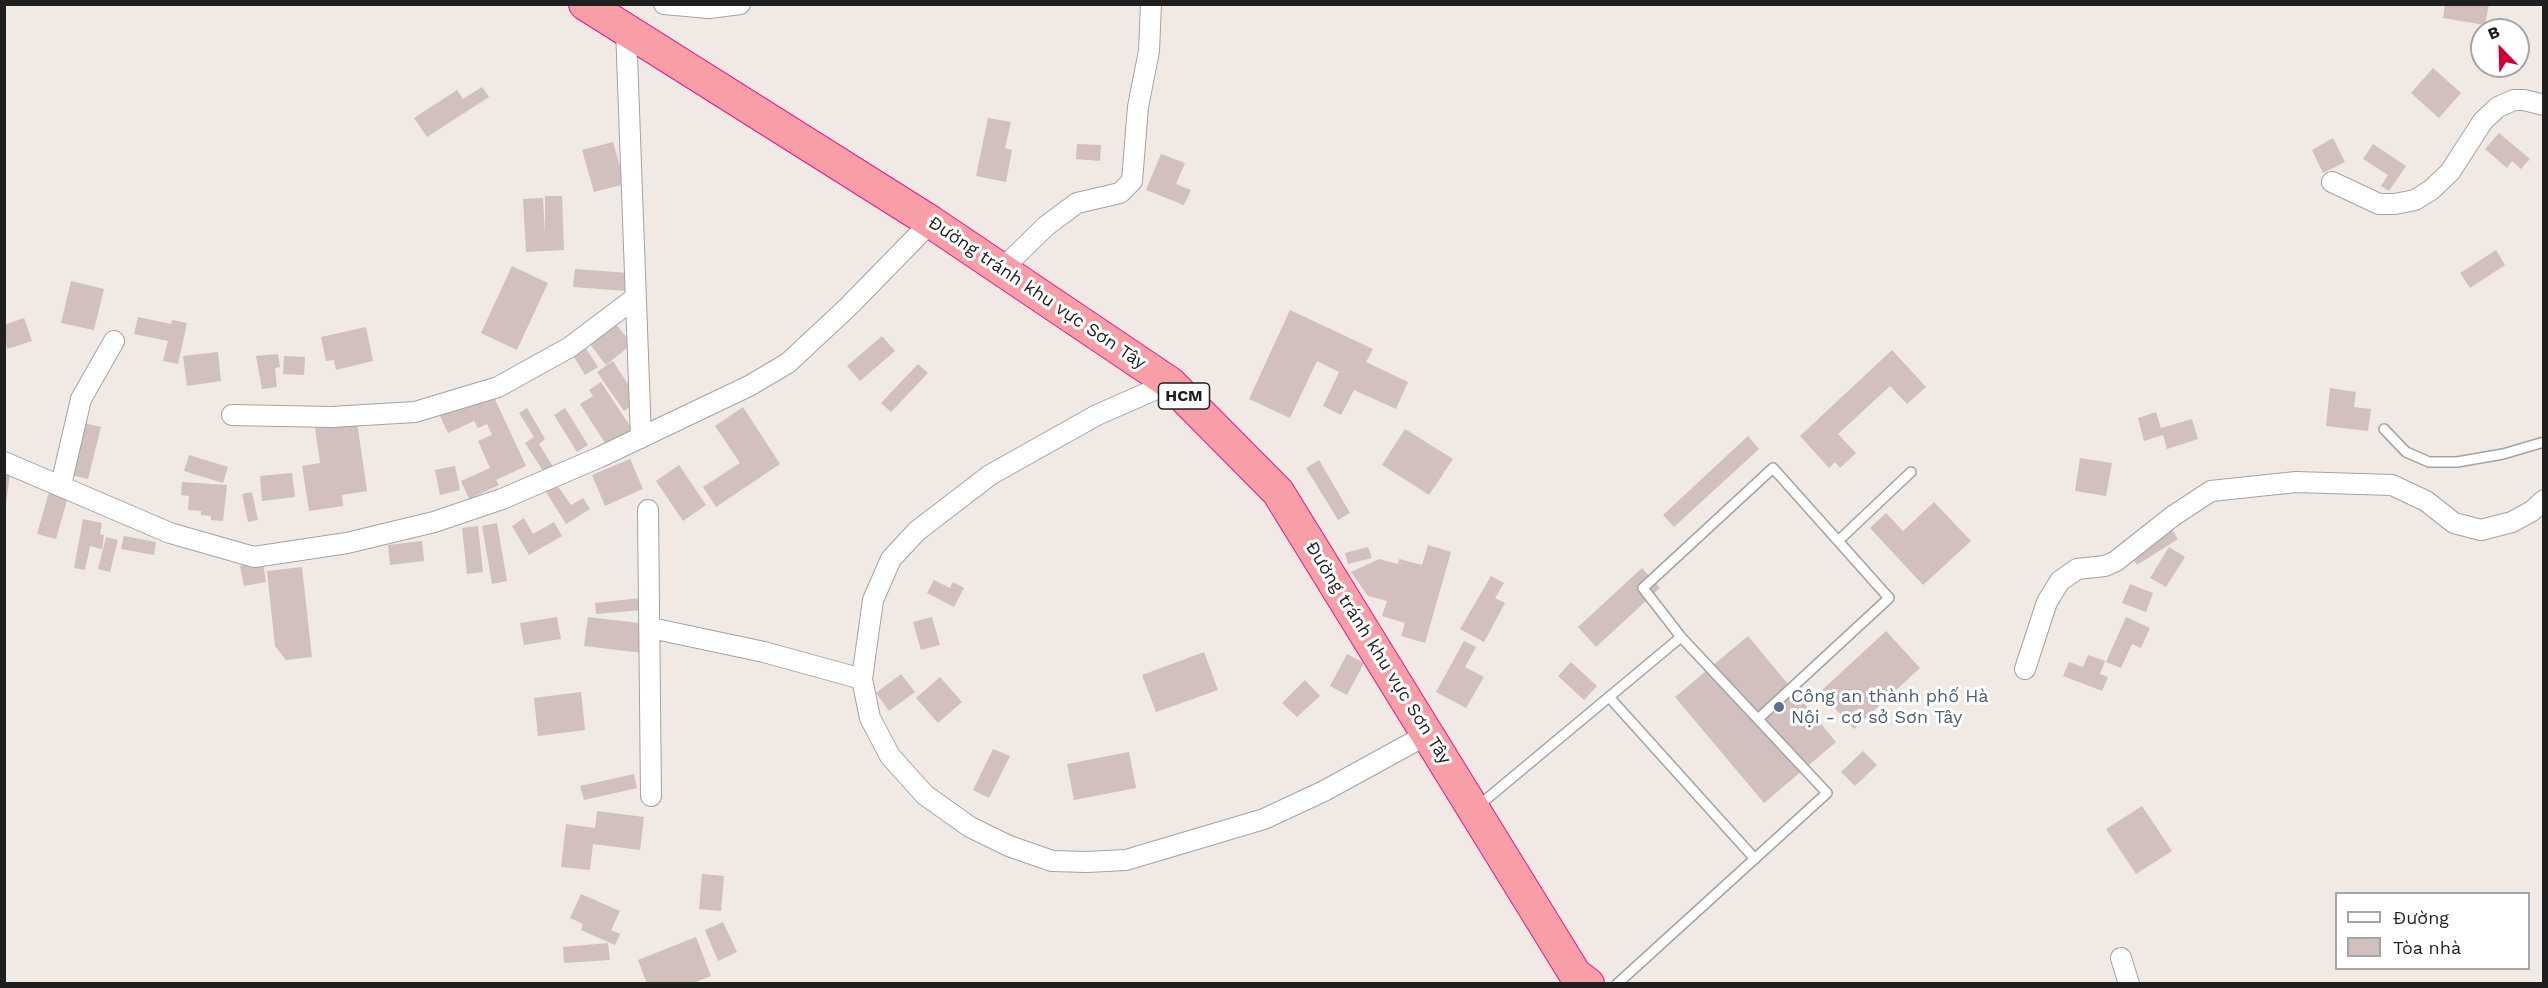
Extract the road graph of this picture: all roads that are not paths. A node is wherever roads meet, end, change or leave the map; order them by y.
1 (664, 4) edge
2 (740, 4) edge
3 (1151, 4) edge
4 (602, 11) edge
5 (2544, 105) edge
6 (2332, 182) dead end
7 (931, 222) junction
8 (1001, 270) junction
9 (635, 298) junction
10 (114, 341) dead end
11 (1170, 383) junction
12 (232, 415) dead end
13 (2384, 429) dead end
14 (641, 438) junction
15 (2544, 442) edge
16 (4, 462) edge
17 (1911, 472) dead end
18 (61, 485) junction
19 (2544, 500) edge
20 (648, 510) dead end
21 (1838, 542) junction
22 (651, 628) junction
23 (1681, 638) junction
24 (2025, 669) dead end
25 (862, 679) junction
26 (1610, 698) junction
27 (1758, 718) junction
28 (1428, 734) junction
29 (651, 796) dead end
30 (1475, 809) junction
31 (1755, 859) junction
32 (2121, 958) dead end
33 (1587, 984) edge
34 (1617, 984) edge
35 (2129, 984) edge

1 - 2 street
3 - 8 street
4 - 7 highway, Đường tránh khu vực Sơn Tây / HCM
4 - 9 street
5 - 6 street
7 - 8 highway, Đường tránh khu vực Sơn Tây / HCM
7 - 14 street
8 - 11 highway, Đường tránh khu vực Sơn Tây / HCM
9 - 12 street
9 - 14 street
10 - 18 street
11 - 25 street
11 - 28 highway, Đường tránh khu vực Sơn Tây / HCM
13 - 15 lane
14 - 18 street
16 - 18 street
17 - 21 lane
19 - 24 street
20 - 22 street
21 - 23 lane
21 - 27 lane
22 - 25 street
22 - 29 street
23 - 26 lane
23 - 27 lane
25 - 28 street
26 - 30 lane
26 - 31 lane
27 - 31 lane
28 - 30 highway, Đường tránh khu vực Sơn Tây / HCM
30 - 33 highway, Đường tránh khu vực Sơn Tây / HCM
31 - 34 lane
32 - 35 street

